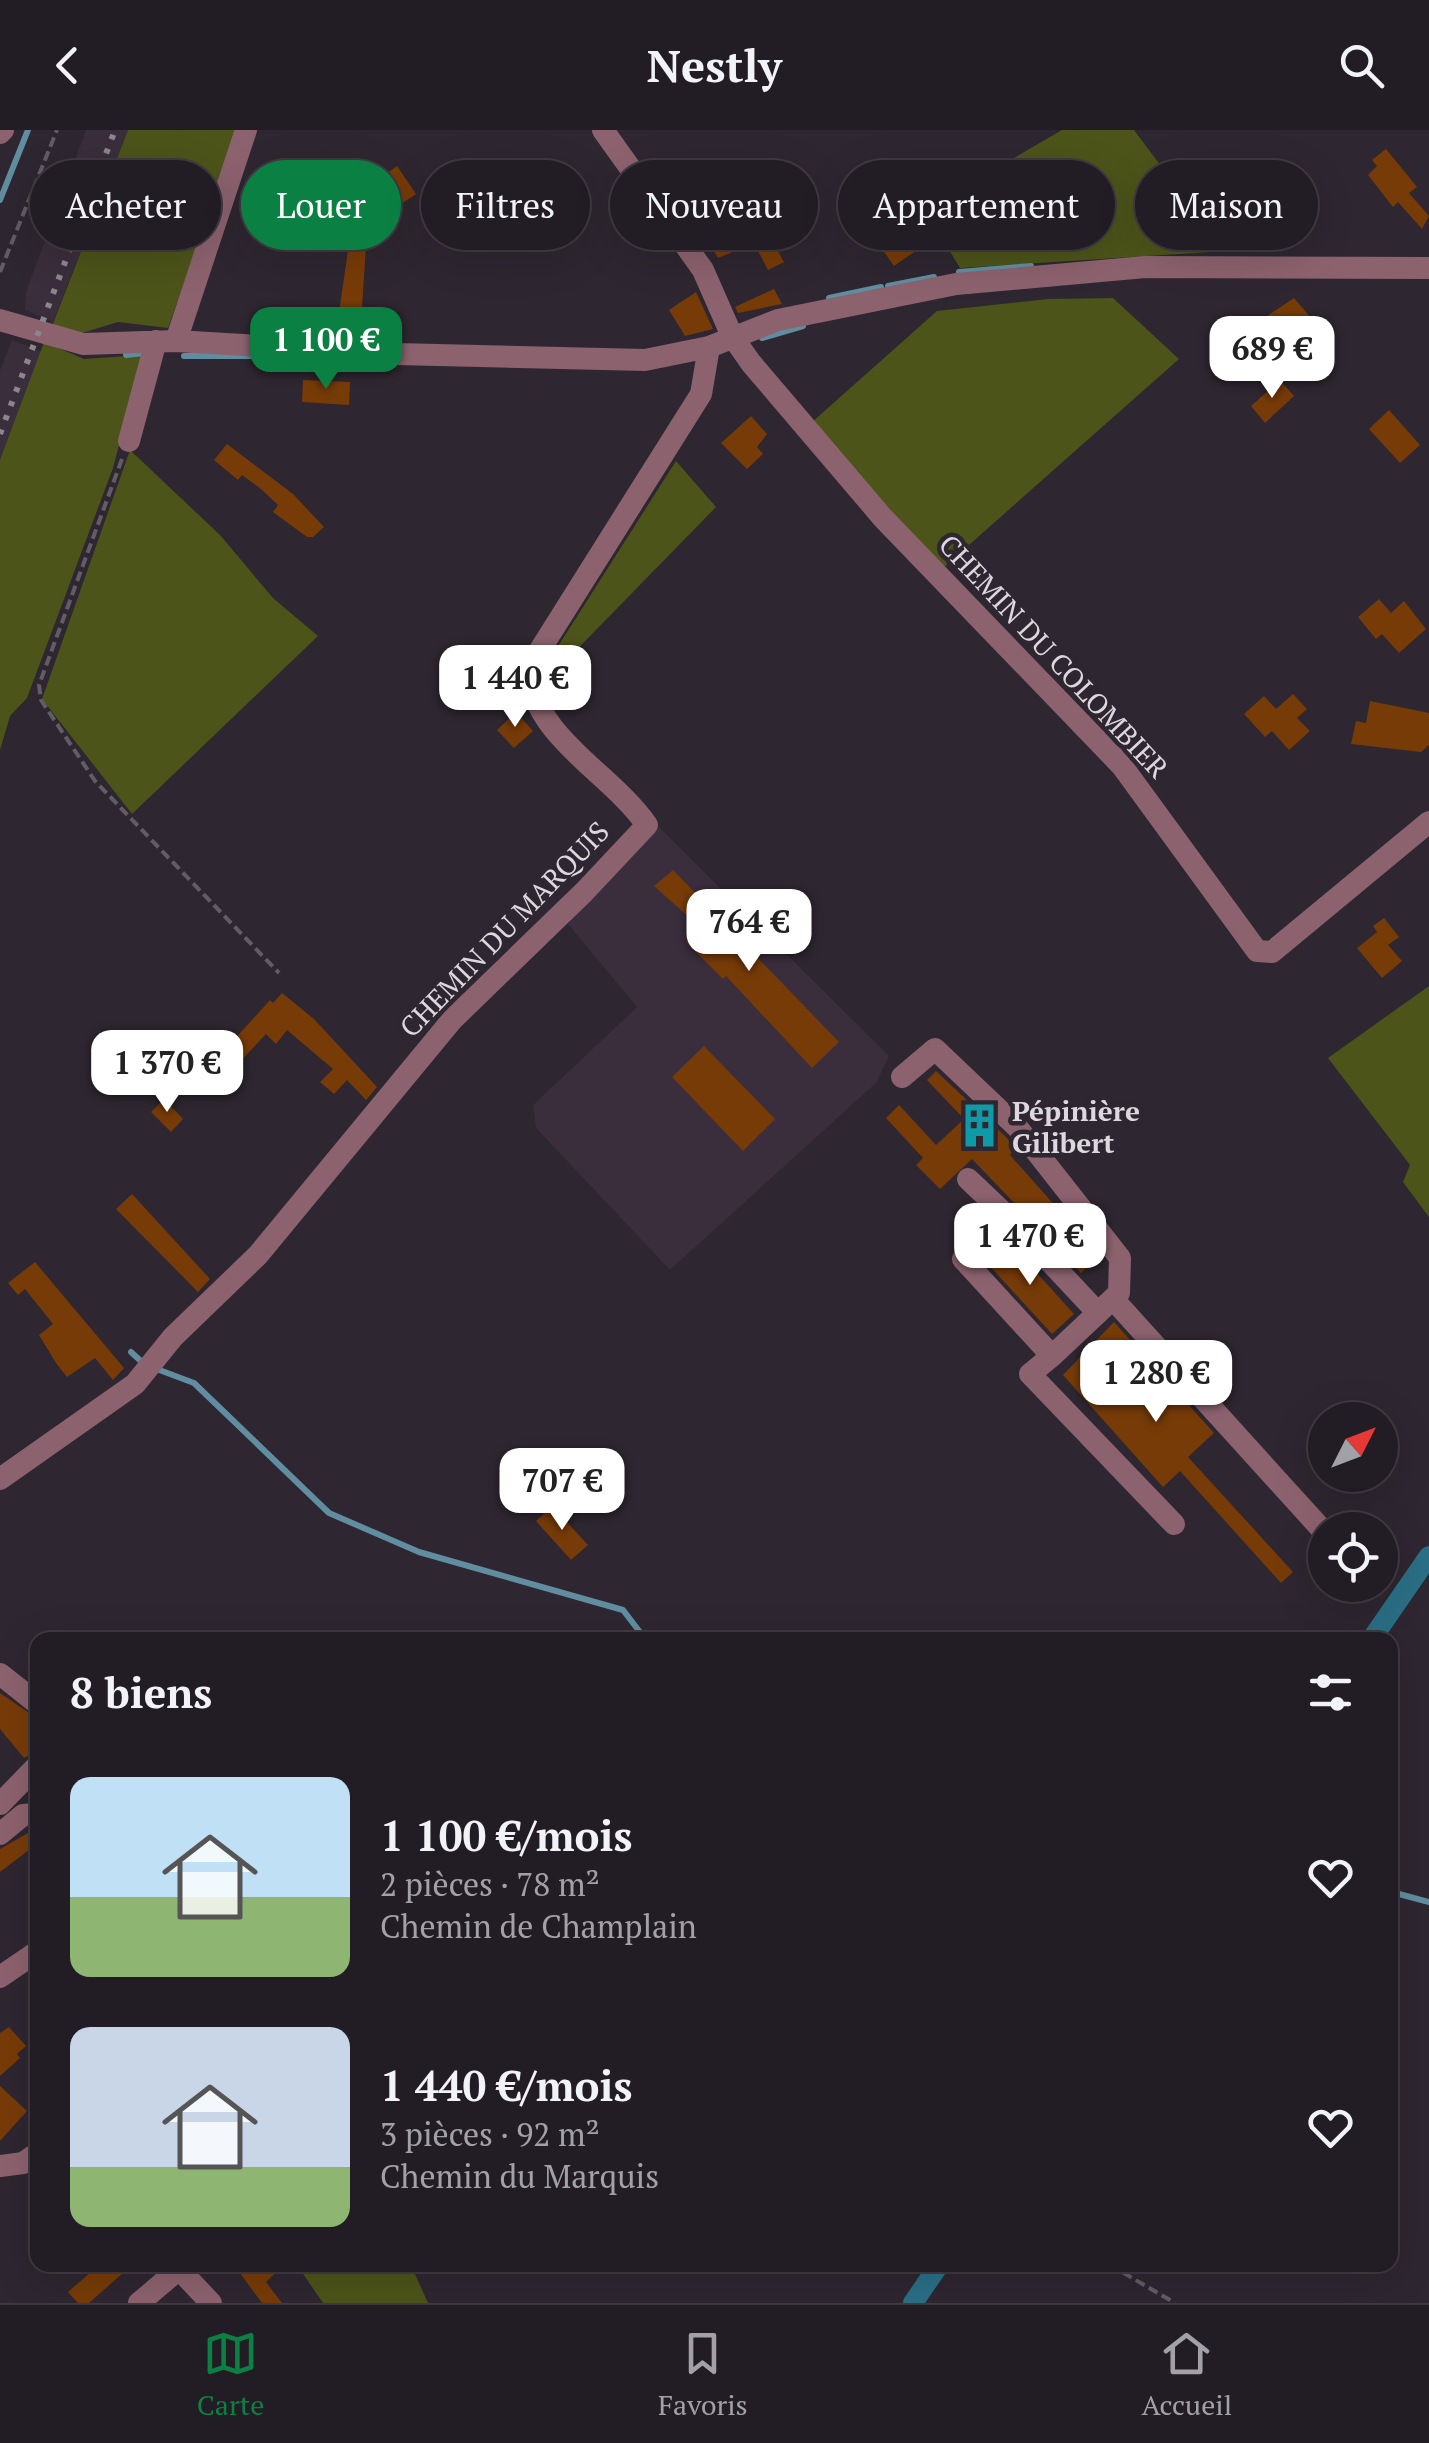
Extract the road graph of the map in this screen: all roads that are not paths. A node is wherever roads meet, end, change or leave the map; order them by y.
1 (246, 130) edge
2 (603, 130) edge
3 (1429, 268) edge
4 (0, 320) edge
5 (732, 336) junction
6 (166, 341) junction
7 (709, 347) junction
8 (128, 440) road end
9 (1429, 822) edge
10 (902, 1077) dead end
11 (968, 1179) dead end
12 (1008, 1217) junction
13 (1105, 1306) junction
14 (1052, 1356) junction
15 (0, 1479) edge
16 (1308, 1515) edge
17 (1174, 1524) dead end
18 (0, 1674) edge
19 (30, 1698) edge
20 (30, 1774) edge
21 (0, 1804) edge
22 (30, 1814) edge
23 (0, 1834) edge
24 (30, 1956) edge
25 (0, 1977) edge
26 (30, 2158) edge
27 (0, 2166) edge
28 (175, 2272) edge
29 (182, 2272) edge
30 (139, 2303) edge
31 (210, 2303) edge

1 - 6 street
2 - 5 street, CHEMIN DU COLOMBIER
3 - 5 street
4 - 6 street
5 - 7 street
5 - 9 street, CHEMIN DU COLOMBIER
6 - 7 street
6 - 8 street
7 - 15 street, CHEMIN DU MARQUIS
10 - 13 street
11 - 12 street
12 - 13 street
12 - 14 street
13 - 14 street
13 - 16 street
14 - 17 street
18 - 19 street
20 - 21 street
22 - 23 street
24 - 25 street
26 - 27 street
28 - 30 street
29 - 31 street

